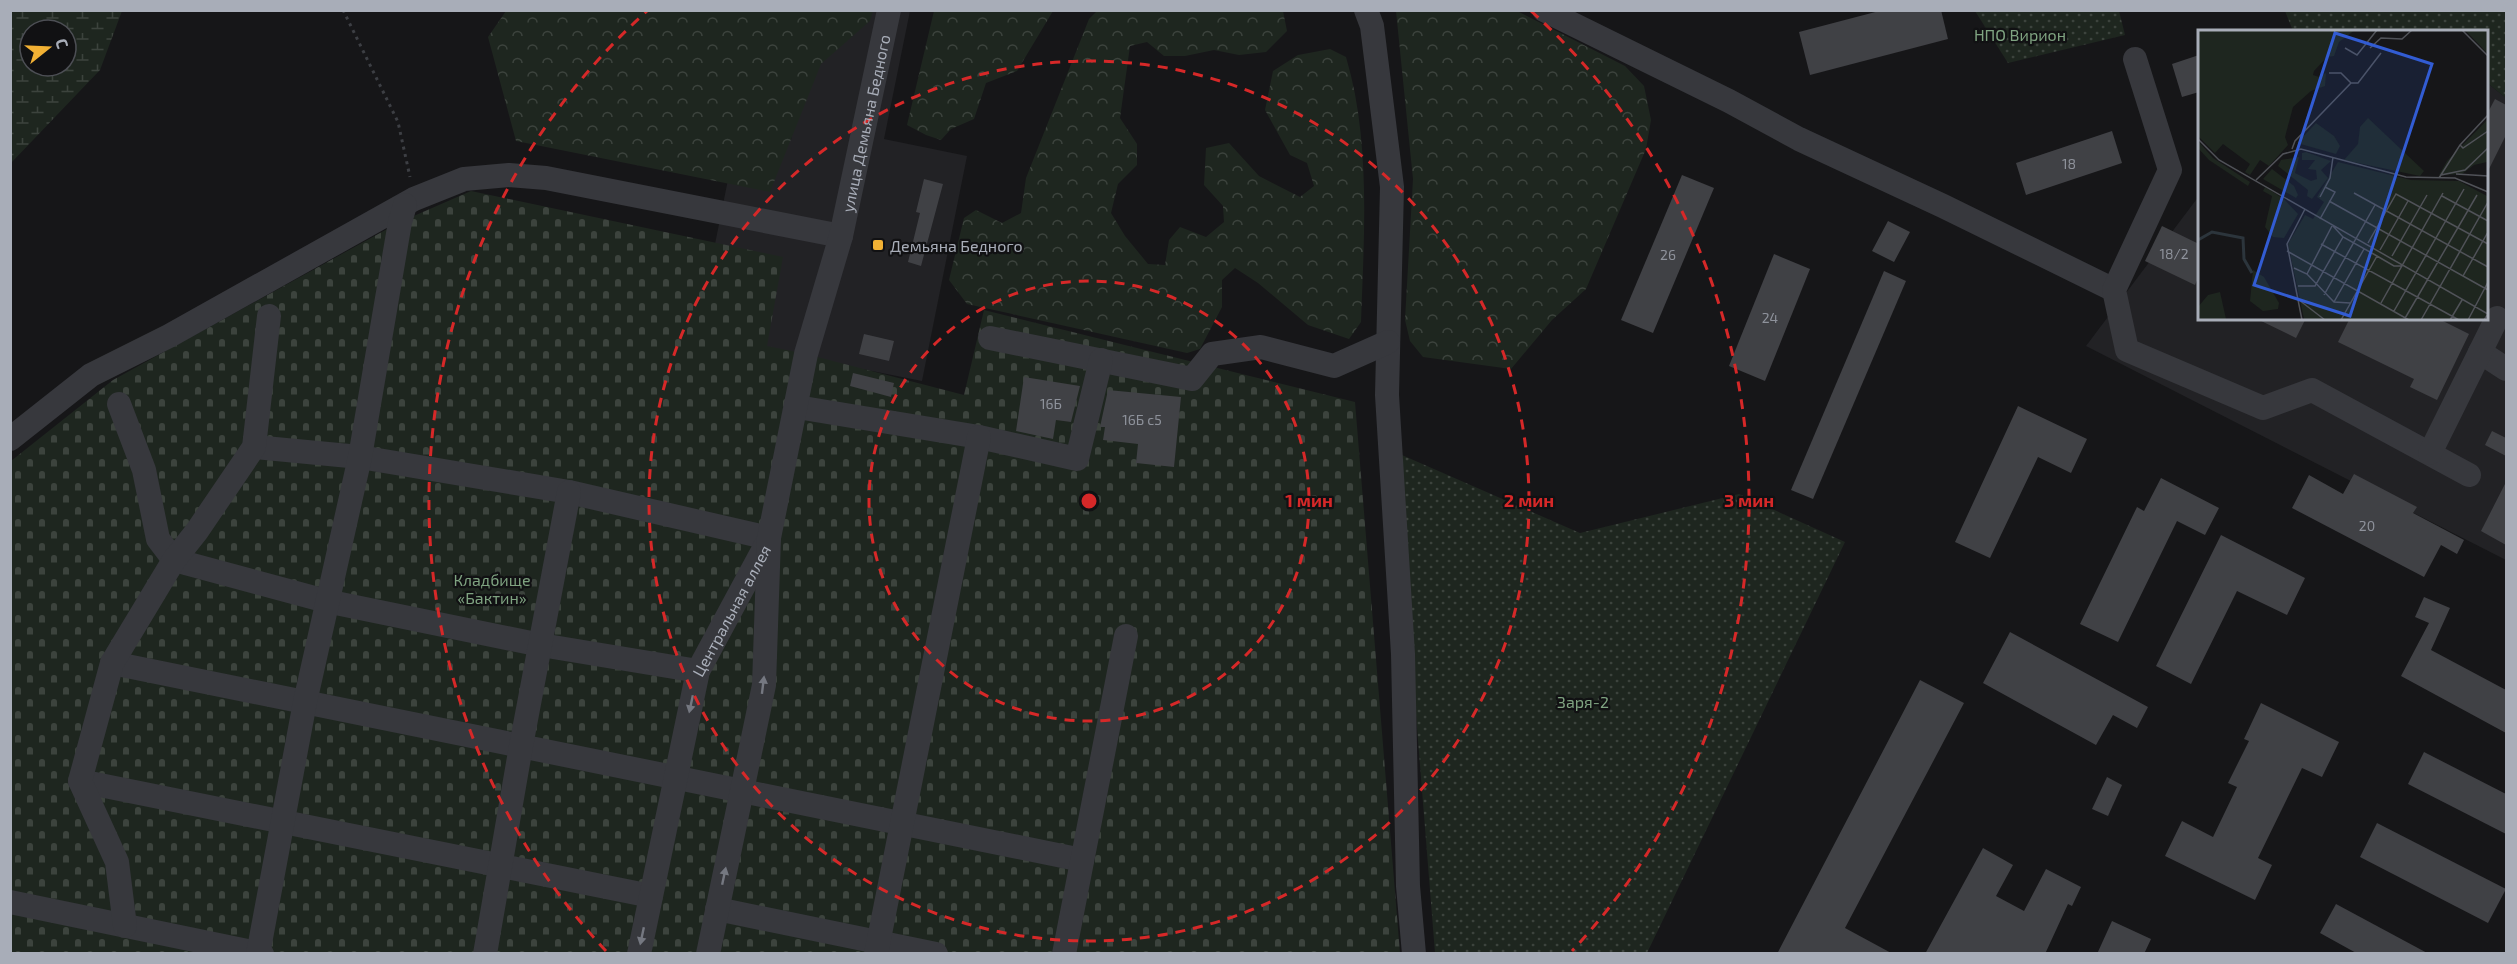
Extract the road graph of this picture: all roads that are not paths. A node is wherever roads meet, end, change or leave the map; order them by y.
1 (889, 10) edge
2 (1366, 10) edge
3 (1544, 10) edge
4 (2135, 59) dead end
5 (410, 202) junction
6 (840, 236) junction
7 (2115, 290) junction
8 (269, 316) dead end
9 (2496, 316) edge
10 (990, 338) dead end
11 (1388, 342) junction
12 (2480, 352) junction
13 (1101, 360) junction
14 (2506, 369) edge
15 (119, 404) dead end
16 (797, 407) junction
17 (979, 437) junction
18 (10, 439) edge
19 (254, 447) junction
20 (2430, 453) junction
21 (360, 457) junction
22 (2469, 475) dead end
23 (569, 492) junction
24 (770, 538) junction
25 (174, 560) junction
26 (326, 601) junction
27 (1126, 636) dead end
28 (541, 645) junction
29 (112, 663) junction
30 (698, 671) junction
31 (305, 702) junction
32 (521, 746) junction
33 (675, 777) junction
34 (80, 781) junction
35 (742, 791) junction
36 (283, 822) junction
37 (902, 824) junction
38 (1082, 860) junction
39 (502, 866) junction
40 (651, 896) junction
41 (10, 902) edge
42 (717, 909) junction
43 (126, 926) junction
44 (877, 948) edge
45 (259, 953) edge
46 (486, 954) edge
47 (639, 954) edge
48 (708, 954) edge
49 (936, 954) edge
50 (1065, 954) edge
51 (1414, 954) edge

1 - 6 street, улица Демьяна Бедного
2 - 11 street
3 - 7 street
4 - 7 street
5 - 6 street
5 - 18 street
5 - 21 street
6 - 16 street, улица Демьяна Бедного
7 - 20 street
8 - 19 street
9 - 12 street
10 - 13 street
11 - 13 street
11 - 51 street
12 - 14 street
12 - 20 street
13 - 17 street
15 - 25 street
16 - 17 street
16 - 24 street, улица Демьяна Бедного
17 - 37 street
19 - 21 street
19 - 25 street
20 - 22 street
21 - 23 street
21 - 26 street
23 - 24 street
23 - 28 street
24 - 30 street, Центральная аллея
35 -> 24 street, Центральная аллея
25 - 26 street
25 - 29 street
26 - 28 street
26 - 31 street
27 - 38 street
28 - 30 street
28 - 32 street
29 - 31 street
29 - 34 street
30 -> 33 street, Центральная аллея
31 - 32 street
31 - 36 street
32 - 33 street
32 - 39 street
33 - 35 street
33 - 40 street, Центральная аллея
34 - 36 street
34 - 43 street
35 - 37 street
42 -> 35 street, Центральная аллея
36 - 39 street
36 - 45 street
37 - 38 street
37 - 44 street
38 - 50 street
39 - 40 street
39 - 46 street
40 -> 47 street, Центральная аллея
41 - 43 street
42 - 44 street
42 - 48 street, Центральная аллея
43 - 45 street
44 - 49 street

